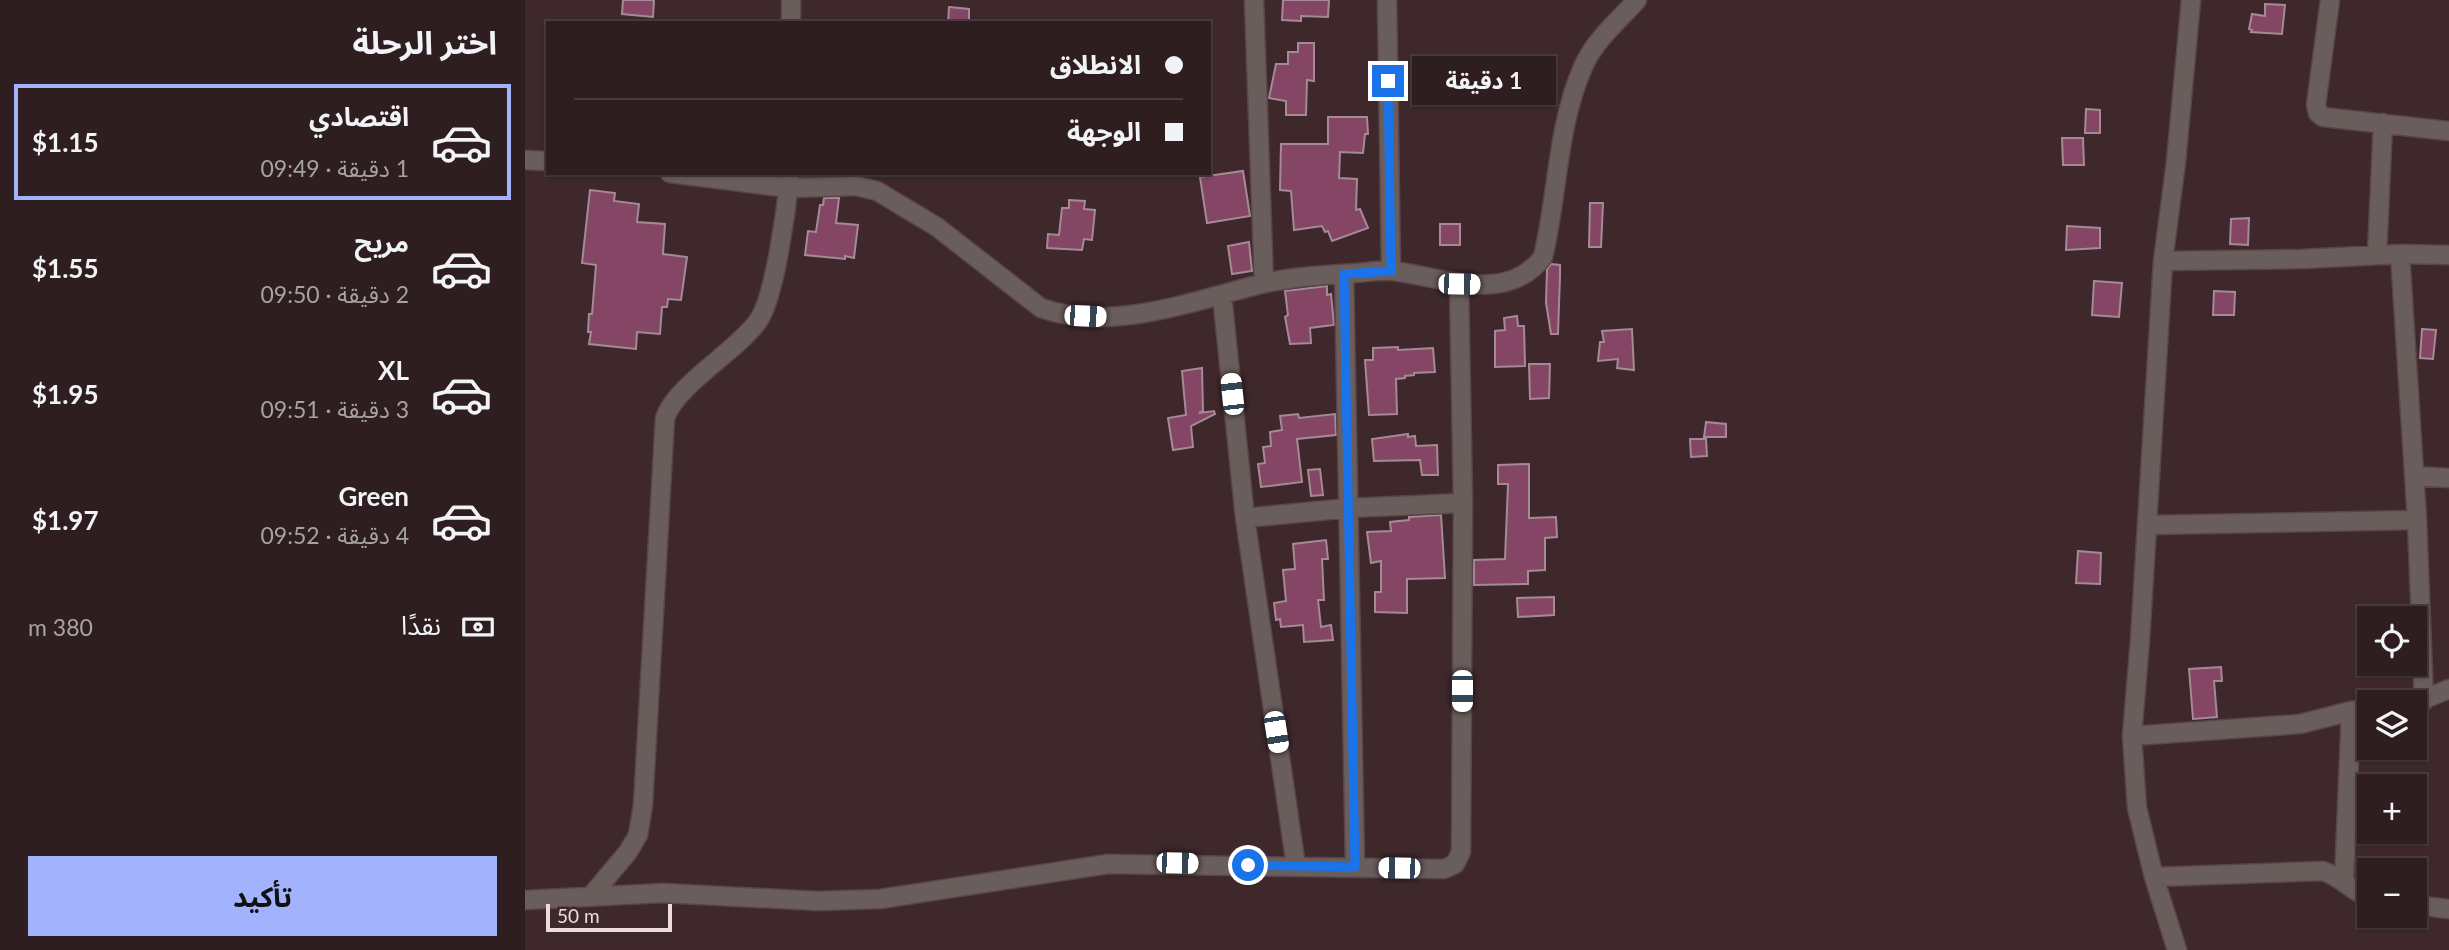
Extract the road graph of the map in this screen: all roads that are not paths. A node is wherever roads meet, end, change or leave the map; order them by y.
1 (791, 0) edge
2 (1254, 0) edge
3 (1387, 0) edge
4 (1637, 0) edge
5 (2191, 0) edge
6 (2329, 0) edge
7 (791, 21) edge
8 (2383, 123) junction
9 (2449, 131) edge
10 (525, 160) edge
11 (546, 161) edge
12 (700, 175) edge
13 (789, 181) edge
14 (2400, 254) junction
15 (2377, 255) junction
16 (2449, 255) edge
17 (2162, 261) junction
18 (1391, 271) junction
19 (1344, 274) junction
20 (1264, 283) junction
21 (1459, 284) junction
22 (1222, 295) junction
23 (2414, 476) junction
24 (2449, 478) edge
25 (1463, 503) junction
26 (1349, 508) junction
27 (1245, 518) junction
28 (2417, 520) junction
29 (2148, 525) junction
30 (2449, 689) edge
31 (2420, 690) edge
32 (2427, 699) edge
33 (2357, 710) edge
34 (2351, 711) junction
35 (2132, 736) junction
36 (1296, 866) junction
37 (1355, 867) junction
38 (2154, 877) junction
39 (2344, 881) junction
40 (2357, 892) edge
41 (591, 897) junction
42 (525, 900) edge
43 (2427, 906) edge
44 (2449, 909) edge
45 (2178, 950) edge

1 - 7 street
2 - 20 street
3 - 18 street
4 - 21 street
5 - 17 street
6 - 8 street
8 - 9 street
8 - 15 street
10 - 11 street
12 - 13 street
13 - 22 street
13 - 41 street
14 - 15 street
14 - 16 street
14 - 23 street
15 - 17 street
17 - 29 street
18 - 19 street
18 - 21 street
19 - 20 street
19 - 26 street
20 - 22 street
21 - 25 street
22 - 27 street
23 - 24 street
23 - 28 street
25 - 26 street
25 - 37 street
26 - 27 street
26 - 37 street
27 - 36 street
28 - 29 street
28 - 31 street
29 - 35 street
30 - 32 street
33 - 34 street
34 - 35 street
34 - 39 street
35 - 38 street
36 - 37 street
36 - 41 street
38 - 39 street
38 - 45 street
39 - 40 street
41 - 42 street
43 - 44 street

